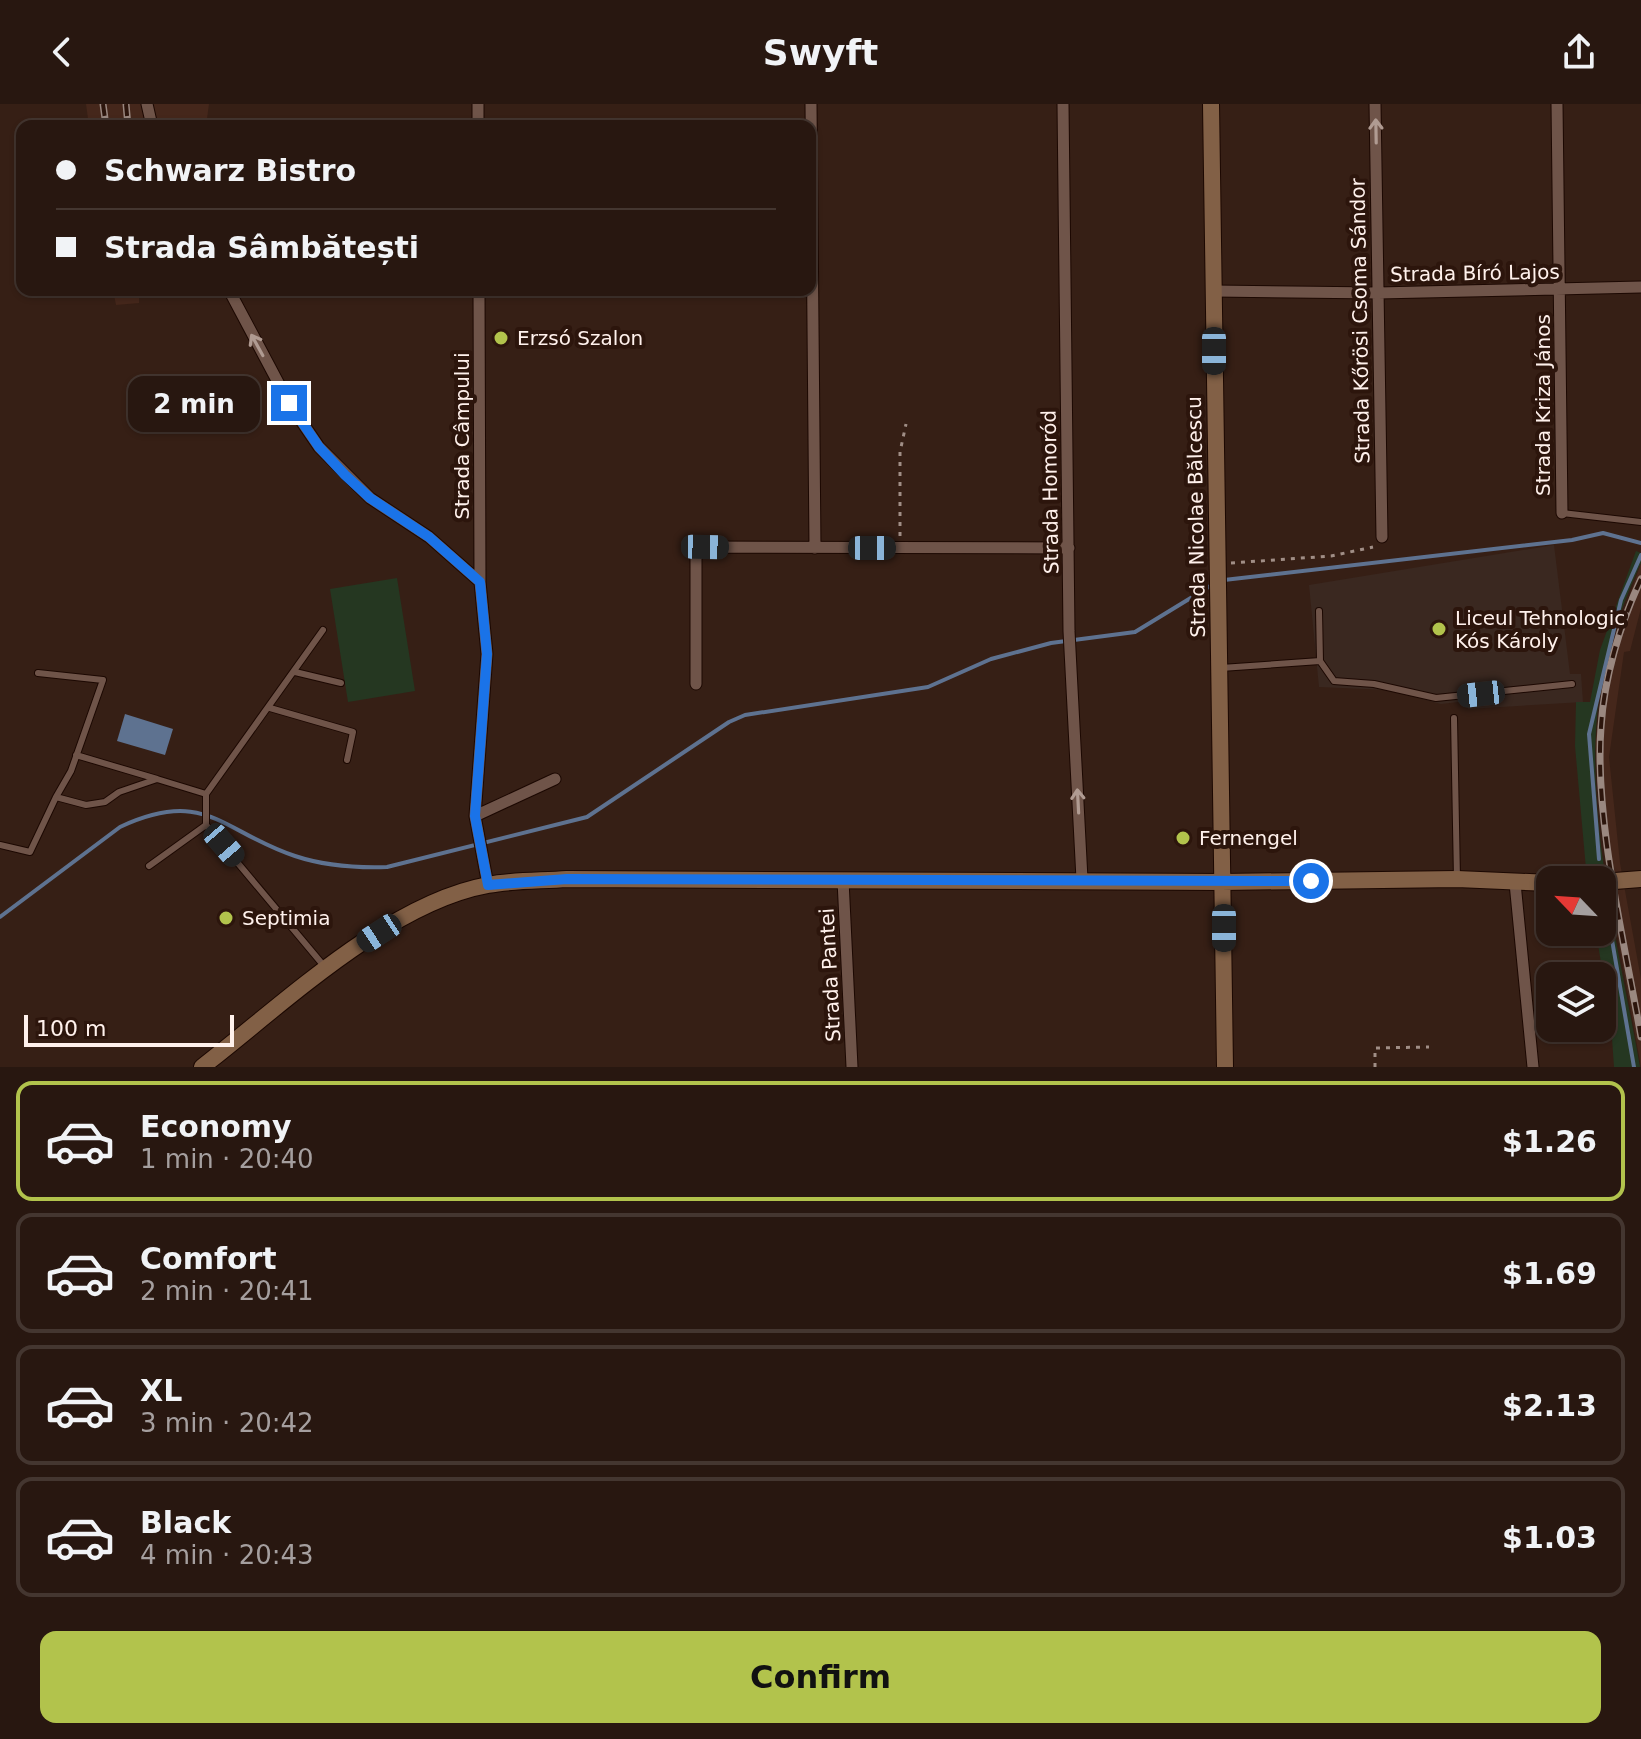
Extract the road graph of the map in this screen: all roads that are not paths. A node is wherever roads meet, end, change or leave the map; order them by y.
1 (1063, 104) edge
2 (1211, 104) edge
3 (1375, 104) edge
4 (1557, 104) edge
5 (1641, 287) edge
6 (1561, 289) junction
7 (1214, 291) junction
8 (1378, 293) junction
9 (232, 296) edge
10 (479, 296) edge
11 (813, 296) edge
12 (1562, 513) joint
13 (1641, 522) edge
14 (1382, 537) road end
15 (815, 548) junction
16 (1069, 548) junction
17 (480, 582) junction
18 (1319, 611) dead end
19 (323, 630) dead end
20 (1320, 661) junction
21 (1218, 669) junction
22 (295, 672) junction
23 (38, 673) dead end
24 (341, 683) dead end
25 (696, 684) dead end
26 (1572, 684) dead end
27 (270, 708) junction
28 (1454, 718) dead end
29 (76, 755) junction
30 (347, 760) dead end
31 (157, 779) junction
32 (555, 779) dead end
33 (206, 794) junction
34 (56, 797) junction
35 (475, 816) junction
36 (206, 824) junction
37 (0, 845) edge
38 (149, 866) dead end
39 (1082, 879) junction
40 (1457, 879) junction
41 (1641, 879) edge
42 (843, 880) junction
43 (1616, 881) edge
44 (1222, 882) junction
45 (1515, 883) junction
46 (1536, 883) edge
47 (488, 885) junction
48 (326, 969) junction
49 (202, 1067) edge
50 (852, 1067) edge
51 (1225, 1067) edge
52 (1533, 1067) edge

1 - 16 street, Strada Homoród
2 - 7 main road, Strada Nicolae Bălcescu
8 -> 3 street, Strada Kőrösi Csoma Sándor
4 - 6 street, Strada Kriza János
5 - 6 street, Strada Bíró Lajos
6 - 8 street, Strada Bíró Lajos
6 - 12 street, Strada Kriza János
7 - 8 street, Strada Bíró Lajos
7 - 21 main road, Strada Nicolae Bălcescu
8 - 14 street, Strada Kőrösi Csoma Sándor
17 -> 9 street
10 - 17 street, Strada Câmpului
11 - 15 street
12 - 13 lane
15 - 16 street
15 - 25 street
39 -> 16 street, Strada Homoród
17 - 35 street, Strada Câmpului
18 - 20 lane
19 - 22 lane
20 - 21 lane
20 - 26 lane
21 - 44 main road, Strada Nicolae Bălcescu
22 - 24 lane
22 - 27 lane
23 - 29 lane
27 - 30 lane
27 - 33 lane
28 - 40 lane
29 - 31 lane
29 - 34 lane
31 - 33 lane
31 - 34 lane
32 - 35 street
33 - 36 lane
34 - 37 lane
35 - 47 street, Strada Câmpului
36 - 38 lane
36 - 48 lane
39 - 42 main road
39 - 44 main road
40 - 44 main road
40 - 45 main road
41 - 43 main road
42 - 47 main road
42 - 50 street, Strada Pantei
44 - 51 main road, Strada Nicolae Bălcescu
45 - 46 main road
45 - 52 street
47 - 48 main road
48 - 49 main road

